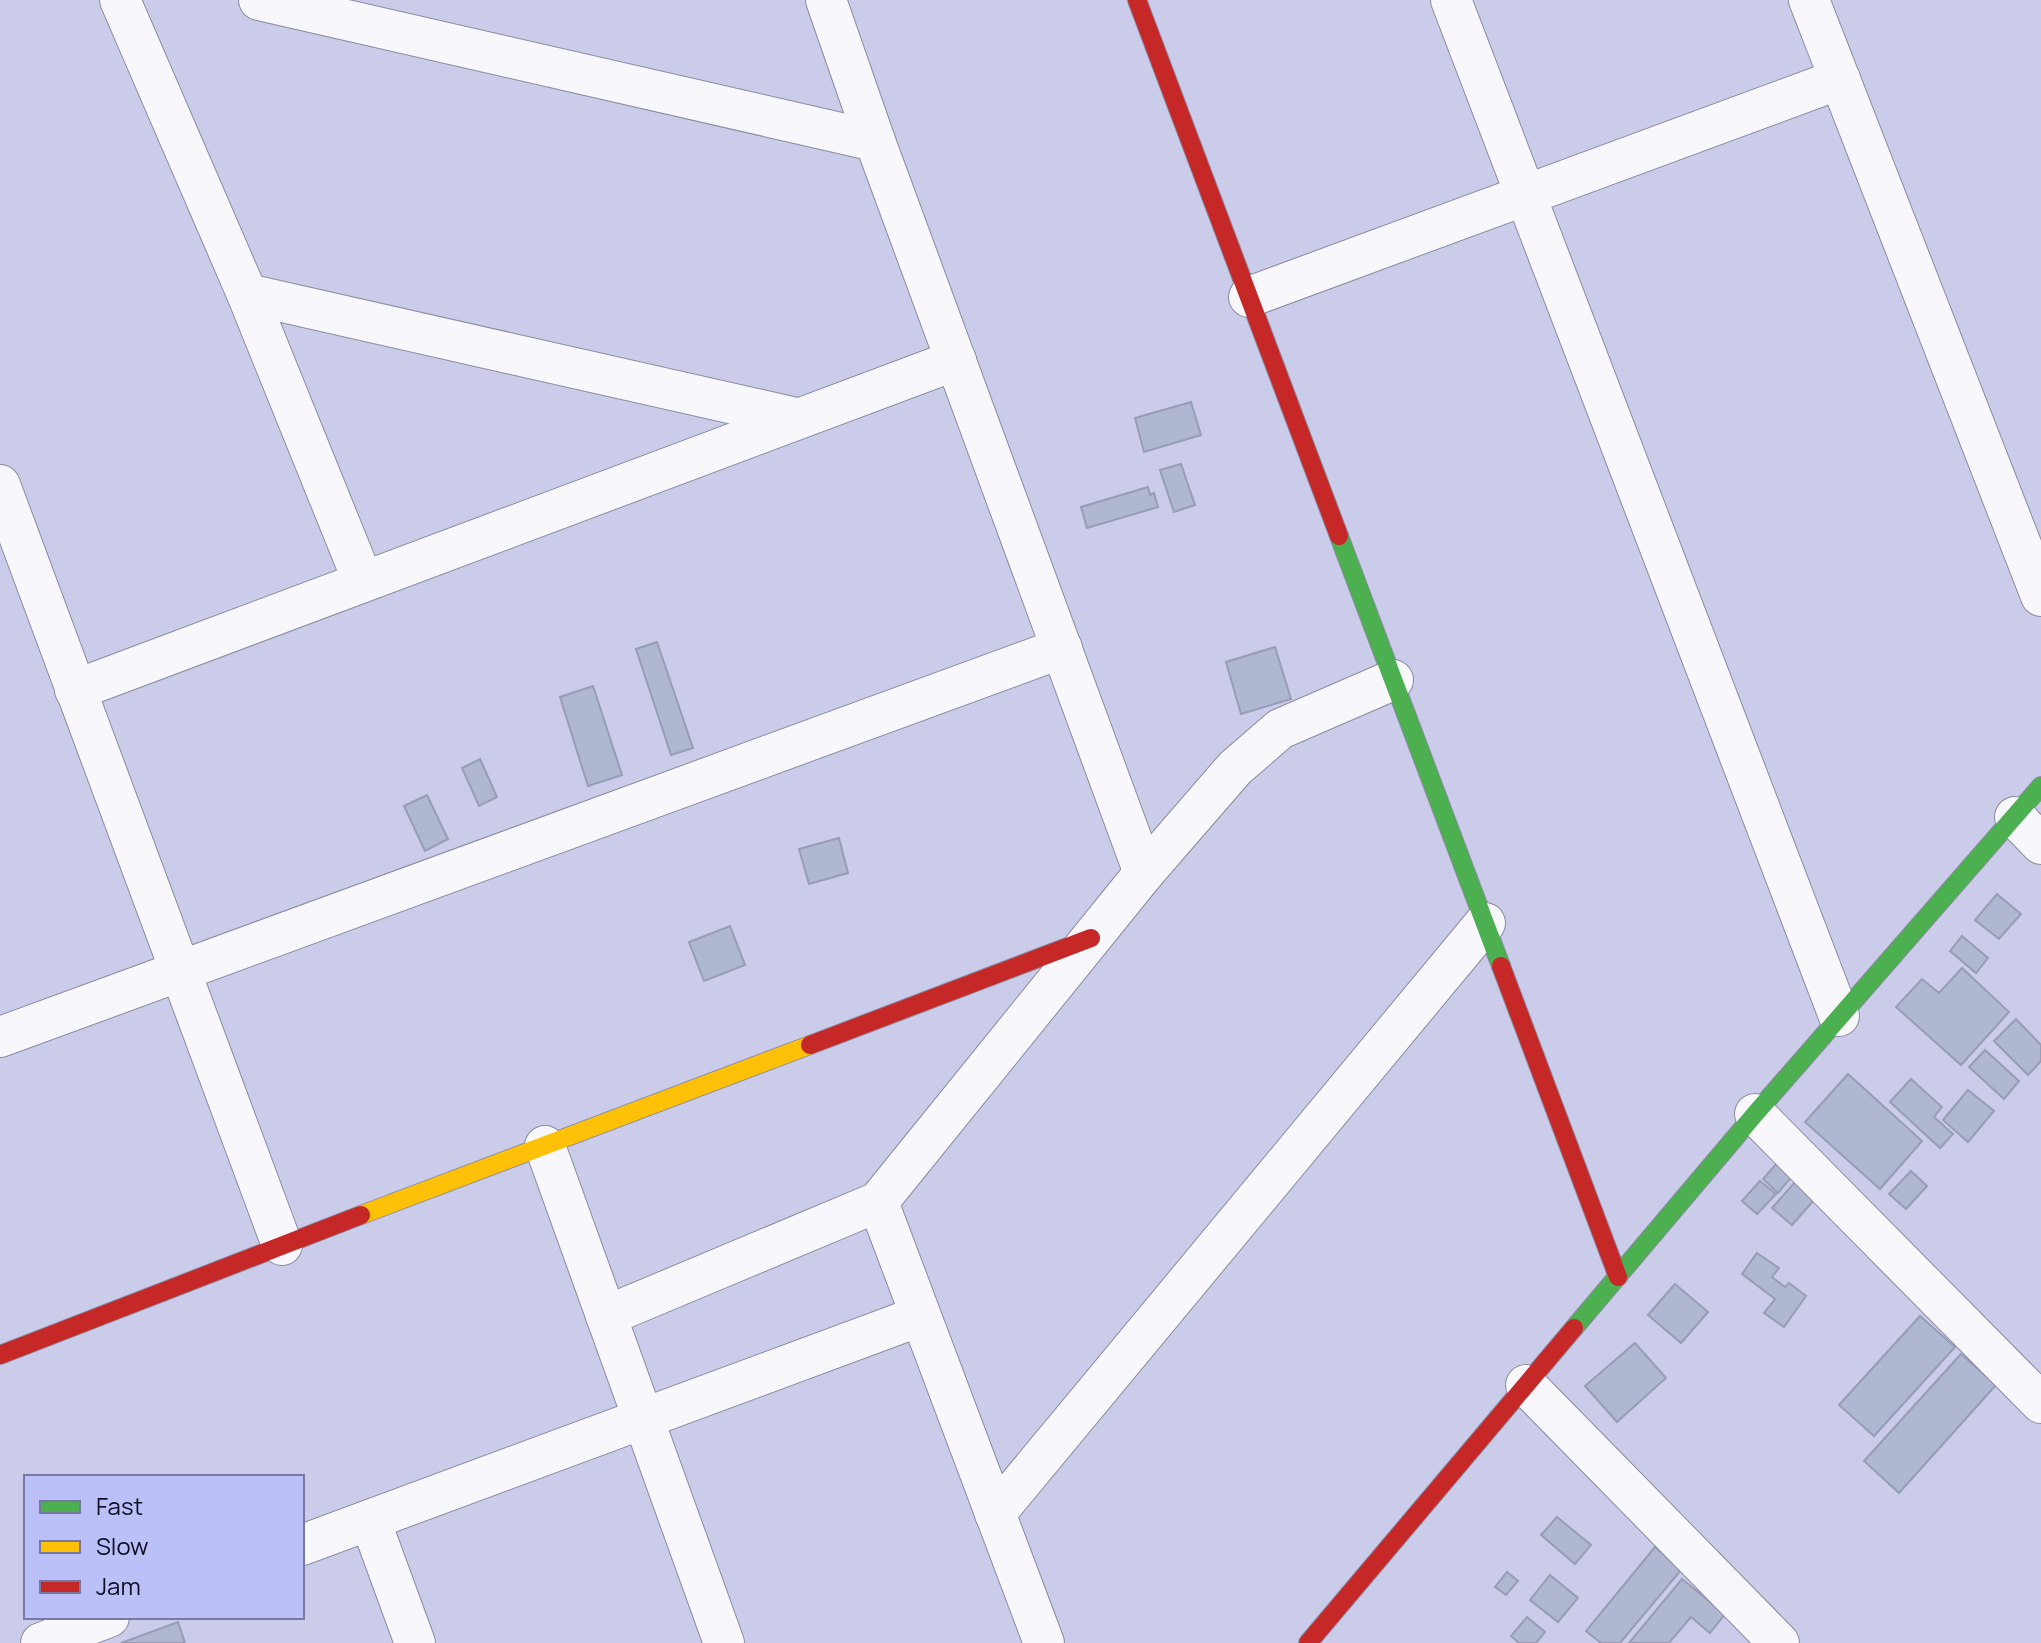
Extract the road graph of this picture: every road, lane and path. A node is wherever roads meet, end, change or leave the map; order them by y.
1 (120, 0) edge
2 (259, 0) edge
3 (826, 0) edge
4 (1137, 0) edge
5 (1451, 0) edge
6 (1809, 0) edge
7 (1840, 79) junction
8 (875, 141) junction
9 (1524, 195) junction
10 (247, 294) junction
11 (1249, 297) junction
12 (956, 360) junction
13 (796, 418) junction
14 (0, 485) edge
15 (363, 581) junction
16 (2041, 596) edge
17 (1062, 648) junction
18 (1393, 680) junction
19 (75, 690) junction
20 (2041, 786) edge
21 (2028, 831) edge
22 (1144, 873) junction
23 (1485, 923) junction
24 (1091, 938) junction
25 (180, 971) junction
26 (1839, 1016) junction
27 (0, 1037) edge
28 (1755, 1114) junction
29 (545, 1146) junction
30 (878, 1202) junction
31 (282, 1245) junction
32 (1618, 1277) junction
33 (606, 1316) junction
34 (920, 1316) junction
35 (0, 1355) edge
36 (1526, 1385) junction
37 (2041, 1403) edge
38 (643, 1420) junction
39 (995, 1514) junction
40 (370, 1520) junction
41 (304, 1544) edge
42 (104, 1619) edge
43 (1317, 1640) edge
44 (53, 1641) edge
45 (415, 1643) edge
46 (724, 1643) edge
47 (1044, 1643) edge
48 (1779, 1643) edge

1 - 10 street
2 - 8 street
3 - 8 street
4 - 11 street
5 - 9 street
6 - 7 street
7 - 9 street
7 - 16 street
8 - 12 street
9 - 11 street
9 - 26 street
10 - 13 street
10 - 15 street
11 - 18 street
12 - 13 street
12 - 17 street
13 - 15 street
14 - 19 street
15 - 19 street
17 - 22 street
17 - 25 street
18 - 22 street
18 - 23 street
19 - 25 street
20 - 21 street
21 - 26 street
22 - 24 street
23 - 32 street
23 - 39 street
24 - 29 street
24 - 30 street
25 - 27 street
25 - 31 street
26 - 28 street
28 - 32 street
28 - 37 street
29 - 31 street
29 - 33 street
30 - 33 street
30 - 34 street
31 - 35 street
32 - 36 street
33 - 38 street
34 - 38 street
34 - 39 street
36 - 43 street
36 - 48 street
38 - 40 street
38 - 46 street
39 - 47 street
40 - 41 street
40 - 45 street
42 - 44 street

